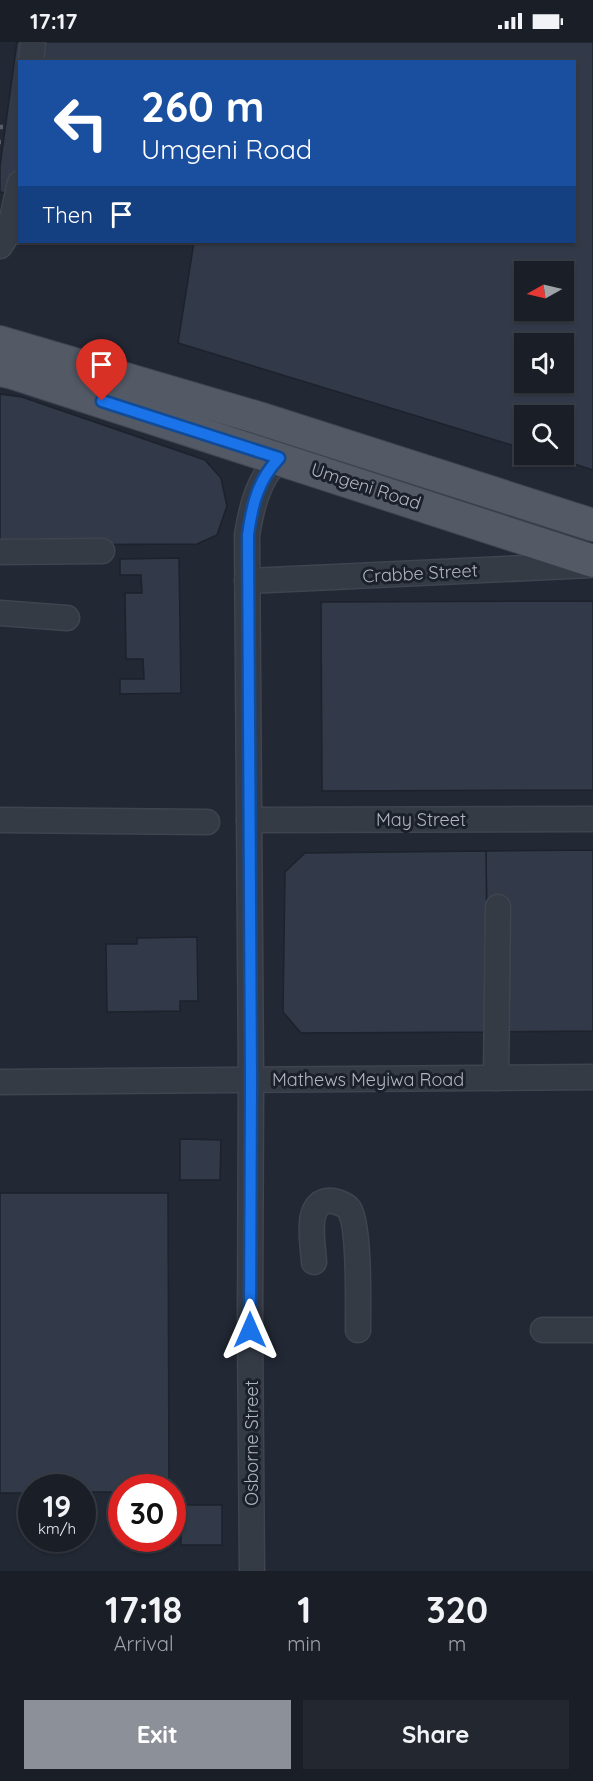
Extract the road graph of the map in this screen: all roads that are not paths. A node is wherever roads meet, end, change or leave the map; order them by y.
1 (33, 42) edge
2 (31, 60) edge
3 (18, 193) edge
4 (0, 246) edge
5 (0, 342) edge
6 (0, 370) edge
7 (279, 458) junction
8 (593, 525) edge
9 (102, 551) dead end
10 (0, 552) edge
11 (593, 563) edge
12 (247, 581) junction
13 (0, 613) edge
14 (67, 618) dead end
15 (593, 819) edge
16 (0, 820) edge
17 (249, 820) junction
18 (207, 822) dead end
19 (498, 907) dead end
20 (593, 1077) edge
21 (496, 1078) junction
22 (251, 1080) junction
23 (0, 1082) edge
24 (314, 1262) dead end
25 (358, 1330) dead end
26 (543, 1330) dead end
27 (593, 1330) edge
28 (252, 1571) edge

1 - 2 street
3 - 4 street
5 - 8 main road, Umgeni Road
6 - 7 main road, Umgeni Road
7 - 11 main road, Umgeni Road
7 - 12 street, Osborne Street
9 - 10 street
11 - 12 street, Crabbe Street
12 - 17 street, Osborne Street
13 - 14 street
15 - 17 street, May Street
16 - 18 street
17 - 22 street, Osborne Street
19 - 21 street
20 - 21 street, Mathews Meyiwa Road
21 - 22 street, Mathews Meyiwa Road
22 - 23 street, Mathews Meyiwa Road
22 - 28 street, Osborne Street
24 - 25 street
26 - 27 street

